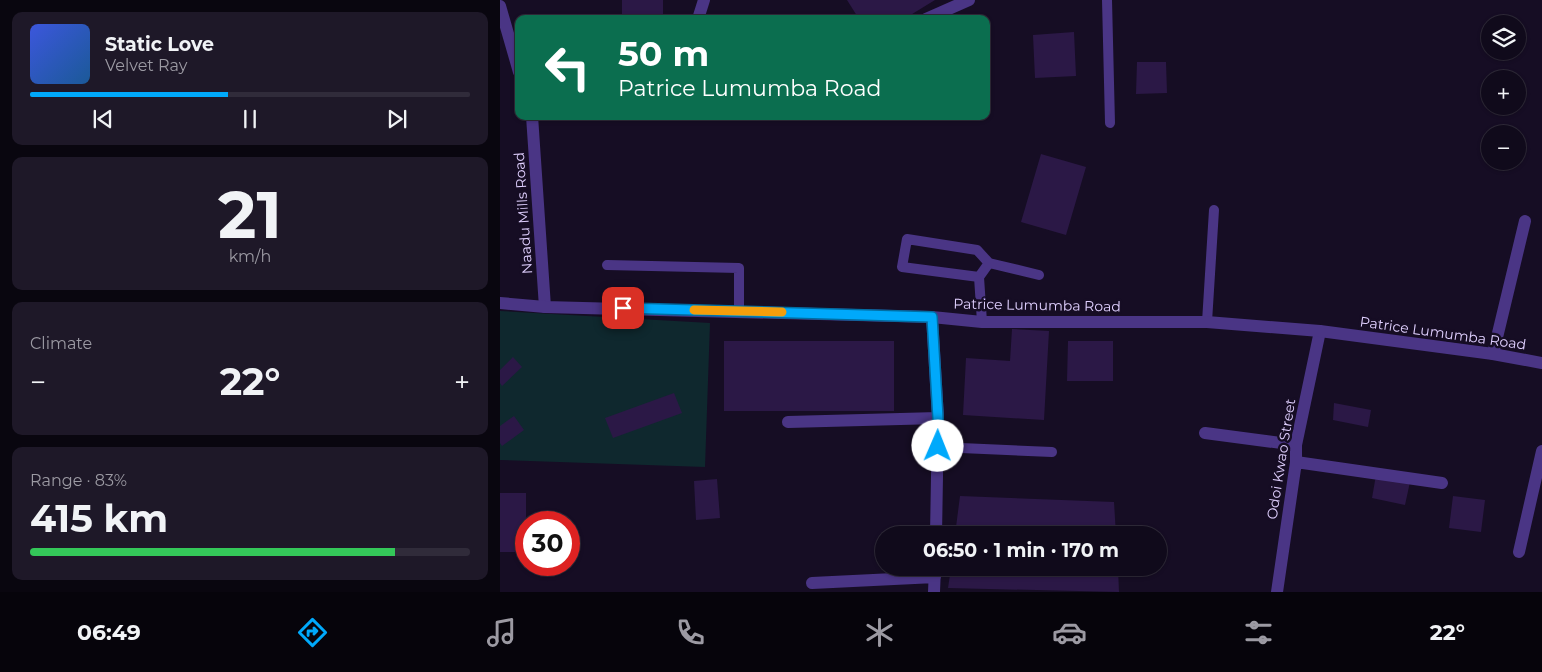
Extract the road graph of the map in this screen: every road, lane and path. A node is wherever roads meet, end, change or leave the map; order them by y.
1 (704, 0) edge
2 (969, 0) edge
3 (1107, 0) edge
4 (500, 6) edge
5 (699, 15) edge
6 (935, 15) edge
7 (515, 58) edge
8 (533, 120) edge
9 (1110, 123) dead end
10 (1214, 210) dead end
11 (1525, 221) dead end
12 (989, 263) junction
13 (607, 266) dead end
14 (1039, 275) dead end
15 (979, 277) junction
16 (500, 303) edge
17 (545, 307) junction
18 (739, 311) junction
19 (932, 317) junction
20 (982, 322) junction
21 (1207, 322) junction
22 (1320, 331) junction
23 (1493, 354) junction
24 (1542, 362) edge
25 (938, 418) junction
26 (788, 422) dead end
27 (1205, 433) dead end
28 (1296, 445) junction
29 (938, 446) junction
30 (1542, 451) edge
31 (1052, 452) dead end
32 (1296, 462) junction
33 (1442, 483) dead end
34 (936, 526) edge
35 (1518, 552) dead end
36 (894, 576) edge
37 (935, 576) edge
38 (812, 584) dead end
39 (934, 592) edge
40 (1276, 592) edge

1 - 5 street
2 - 6 street
3 - 9 lane
4 - 7 street
8 - 17 street, Naadu Mills Road
10 - 21 lane
11 - 23 street
12 - 14 lane
12 - 15 lane
12 - 15 lane
13 - 18 lane
15 - 20 lane
16 - 17 street, Patrice Lumumba Road
17 - 18 street, Patrice Lumumba Road
18 - 19 street, Patrice Lumumba Road
19 - 20 street, Patrice Lumumba Road
19 - 25 street
20 - 21 street, Patrice Lumumba Road
21 - 22 street, Patrice Lumumba Road
22 - 23 street, Patrice Lumumba Road
22 - 28 street, Odoi Kwao Street
23 - 24 street, Patrice Lumumba Road
25 - 26 street
25 - 29 street
27 - 28 street
28 - 32 street, Odoi Kwao Street
29 - 31 lane
29 - 34 street
30 - 35 street
32 - 33 street
32 - 40 street, Odoi Kwao Street
36 - 38 street
37 - 39 street

